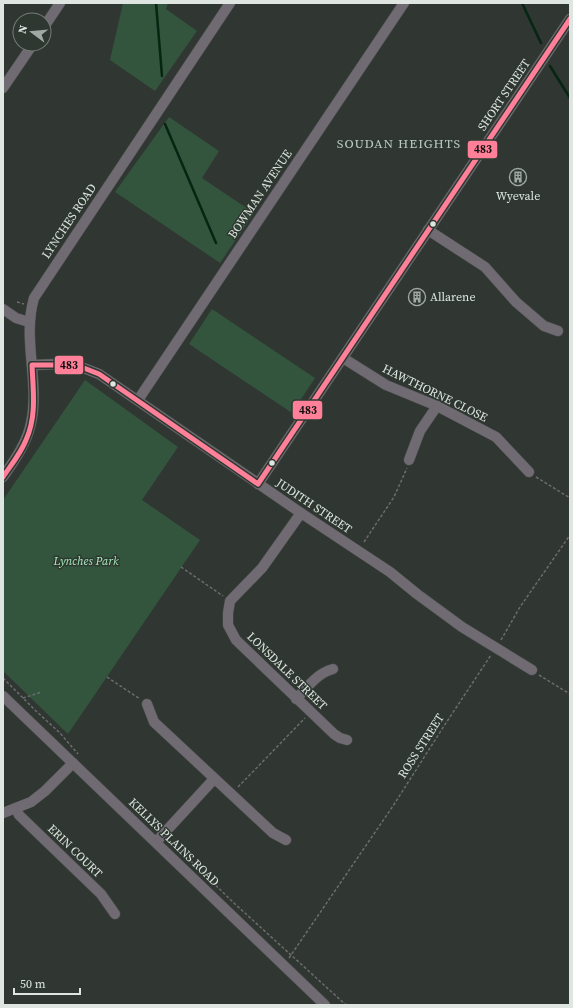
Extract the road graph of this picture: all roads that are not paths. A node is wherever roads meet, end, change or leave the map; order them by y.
1 (60, 3) edge
2 (230, 3) edge
3 (404, 3) edge
4 (52, 15) edge
5 (570, 19) edge
6 (27, 52) edge
7 (3, 88) edge
8 (428, 230) junction
9 (3, 309) edge
10 (29, 322) junction
11 (558, 331) dead end
12 (343, 358) junction
13 (32, 365) junction
14 (138, 400) junction
15 (437, 406) junction
16 (409, 460) dead end
17 (529, 472) dead end
18 (4, 475) edge
19 (258, 484) junction
20 (301, 513) junction
21 (333, 669) dead end
22 (532, 670) road end
23 (4, 698) edge
24 (296, 699) junction
25 (144, 702) road end
26 (347, 740) dead end
27 (73, 763) junction
28 (214, 779) junction
29 (16, 808) junction
30 (3, 813) edge
31 (286, 840) dead end
32 (156, 842) junction
33 (115, 914) dead end
34 (325, 1005) edge

1 - 4 street
2 - 10 street, LYNCHES ROAD
3 - 14 street, BOWMAN AVENUE
5 - 8 street, SHORT STREET
6 - 7 street
8 - 11 street
8 - 12 street, SHORT STREET
9 - 10 street
10 - 13 street, LYNCHES ROAD
12 - 15 street, HAWTHORNE CLOSE
12 - 19 street, SHORT STREET
13 - 14 street, JUDITH STREET
13 - 18 street, LYNCHES ROAD
14 - 19 street, JUDITH STREET
15 - 16 street
15 - 17 street, HAWTHORNE CLOSE
19 - 20 street, JUDITH STREET
20 - 22 street, JUDITH STREET
20 - 24 street, LONSDALE STREET
21 - 24 street
23 - 27 street, KELLYS PLAINS ROAD
24 - 26 street, LONSDALE STREET
25 - 28 street
27 - 29 street
27 - 32 street, KELLYS PLAINS ROAD
28 - 31 street
28 - 32 street
29 - 30 street
29 - 33 street, ERIN COURT
32 - 34 street, KELLYS PLAINS ROAD

